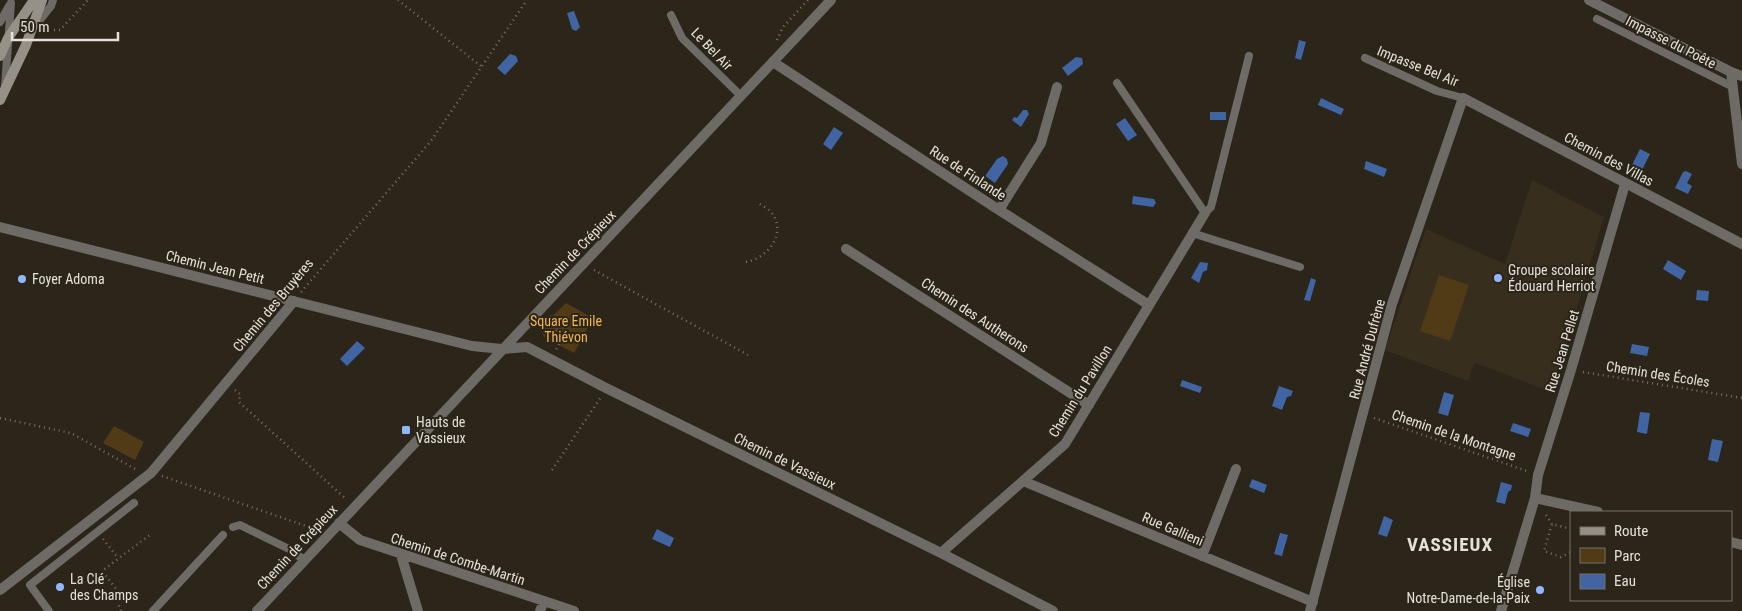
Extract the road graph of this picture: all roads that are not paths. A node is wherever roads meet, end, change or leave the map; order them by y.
1 (34, 0) edge
2 (42, 0) edge
3 (53, 0) edge
4 (831, 0) edge
5 (1590, 0) edge
6 (11, 2) edge
7 (671, 15) dead end
8 (1597, 19) dead end
9 (0, 22) edge
10 (32, 30) junction
11 (8, 38) junction
12 (0, 56) edge
13 (1249, 56) dead end
14 (1365, 58) dead end
15 (773, 62) junction
16 (1731, 72) junction
17 (1742, 76) edge
18 (1117, 84) dead end
19 (1056, 87) dead end
20 (1733, 87) junction
21 (2, 95) edge
22 (741, 96) junction
23 (1463, 98) junction
24 (1742, 164) edge
25 (1625, 184) junction
26 (999, 210) junction
27 (1205, 213) junction
28 (0, 219) edge
29 (4, 228) edge
30 (1192, 233) junction
31 (1742, 244) edge
32 (846, 249) dead end
33 (1300, 267) dead end
34 (294, 301) junction
35 (1148, 306) junction
36 (502, 349) junction
37 (1088, 405) junction
38 (1236, 469) dead end
39 (1023, 481) junction
40 (1535, 498) junction
41 (134, 503) dead end
42 (1594, 511) edge
43 (339, 523) junction
44 (233, 527) dead end
45 (223, 535) dead end
46 (942, 554) junction
47 (401, 555) junction
48 (1202, 556) junction
49 (304, 560) junction
50 (0, 590) edge
51 (542, 606) edge
52 (1311, 607) edge
53 (49, 611) edge
54 (154, 611) edge
55 (257, 611) edge
56 (418, 611) edge
57 (574, 611) edge
58 (1053, 611) edge
59 (1501, 611) edge

1 - 11 main road
2 - 10 main road
3 - 10 lane
4 - 15 street, Chemin de Crépieux
5 - 16 street
6 - 9 lane
6 - 11 lane
7 - 22 lane, Le Bel Air
8 - 20 lane, Impasse du Poête
10 - 21 main road
11 - 12 main road
11 - 21 lane
13 - 27 lane
14 - 23 lane, Impasse Bel Air
15 - 22 street, Chemin de Crépieux
15 - 26 street, Rue de Finlande
16 - 17 street
16 - 20 street
18 - 27 lane
19 - 26 street
20 - 24 street
22 - 36 street, Chemin de Crépieux
23 - 25 street, Chemin des Villas
23 - 52 street, Rue André Dufrène
25 - 31 street, Chemin des Villas
25 - 40 street, Rue Jean Pellet
26 - 35 street, Rue de Finlande
27 - 30 street, Chemin du Pavillon
28 - 29 street, Chemin Jean Petit
29 - 34 street, Chemin Jean Petit
30 - 33 lane
30 - 35 street, Chemin du Pavillon
32 - 37 street, Chemin des Autherons
34 - 36 street, Chemin Jean Petit
34 - 50 street, Chemin des Bruyères
35 - 37 street, Chemin du Pavillon
36 - 43 street, Chemin de Crépieux
36 - 46 street, Chemin de Vassieux
37 - 39 street, Chemin du Pavillon
38 - 48 street
39 - 46 street, Chemin du Pavillon
39 - 48 street, Rue Gallieni
40 - 42 street
40 - 59 street
41 - 53 lane
43 - 47 street, Chemin de Combe-Martin
43 - 49 street, Chemin de Crépieux
44 - 49 lane
45 - 54 lane
46 - 58 street, Chemin de Vassieux
47 - 51 street, Chemin de Combe-Martin
47 - 56 street
48 - 52 street, Rue Gallieni
49 - 55 street, Chemin de Crépieux
51 - 57 street, Chemin de Combe-Martin

